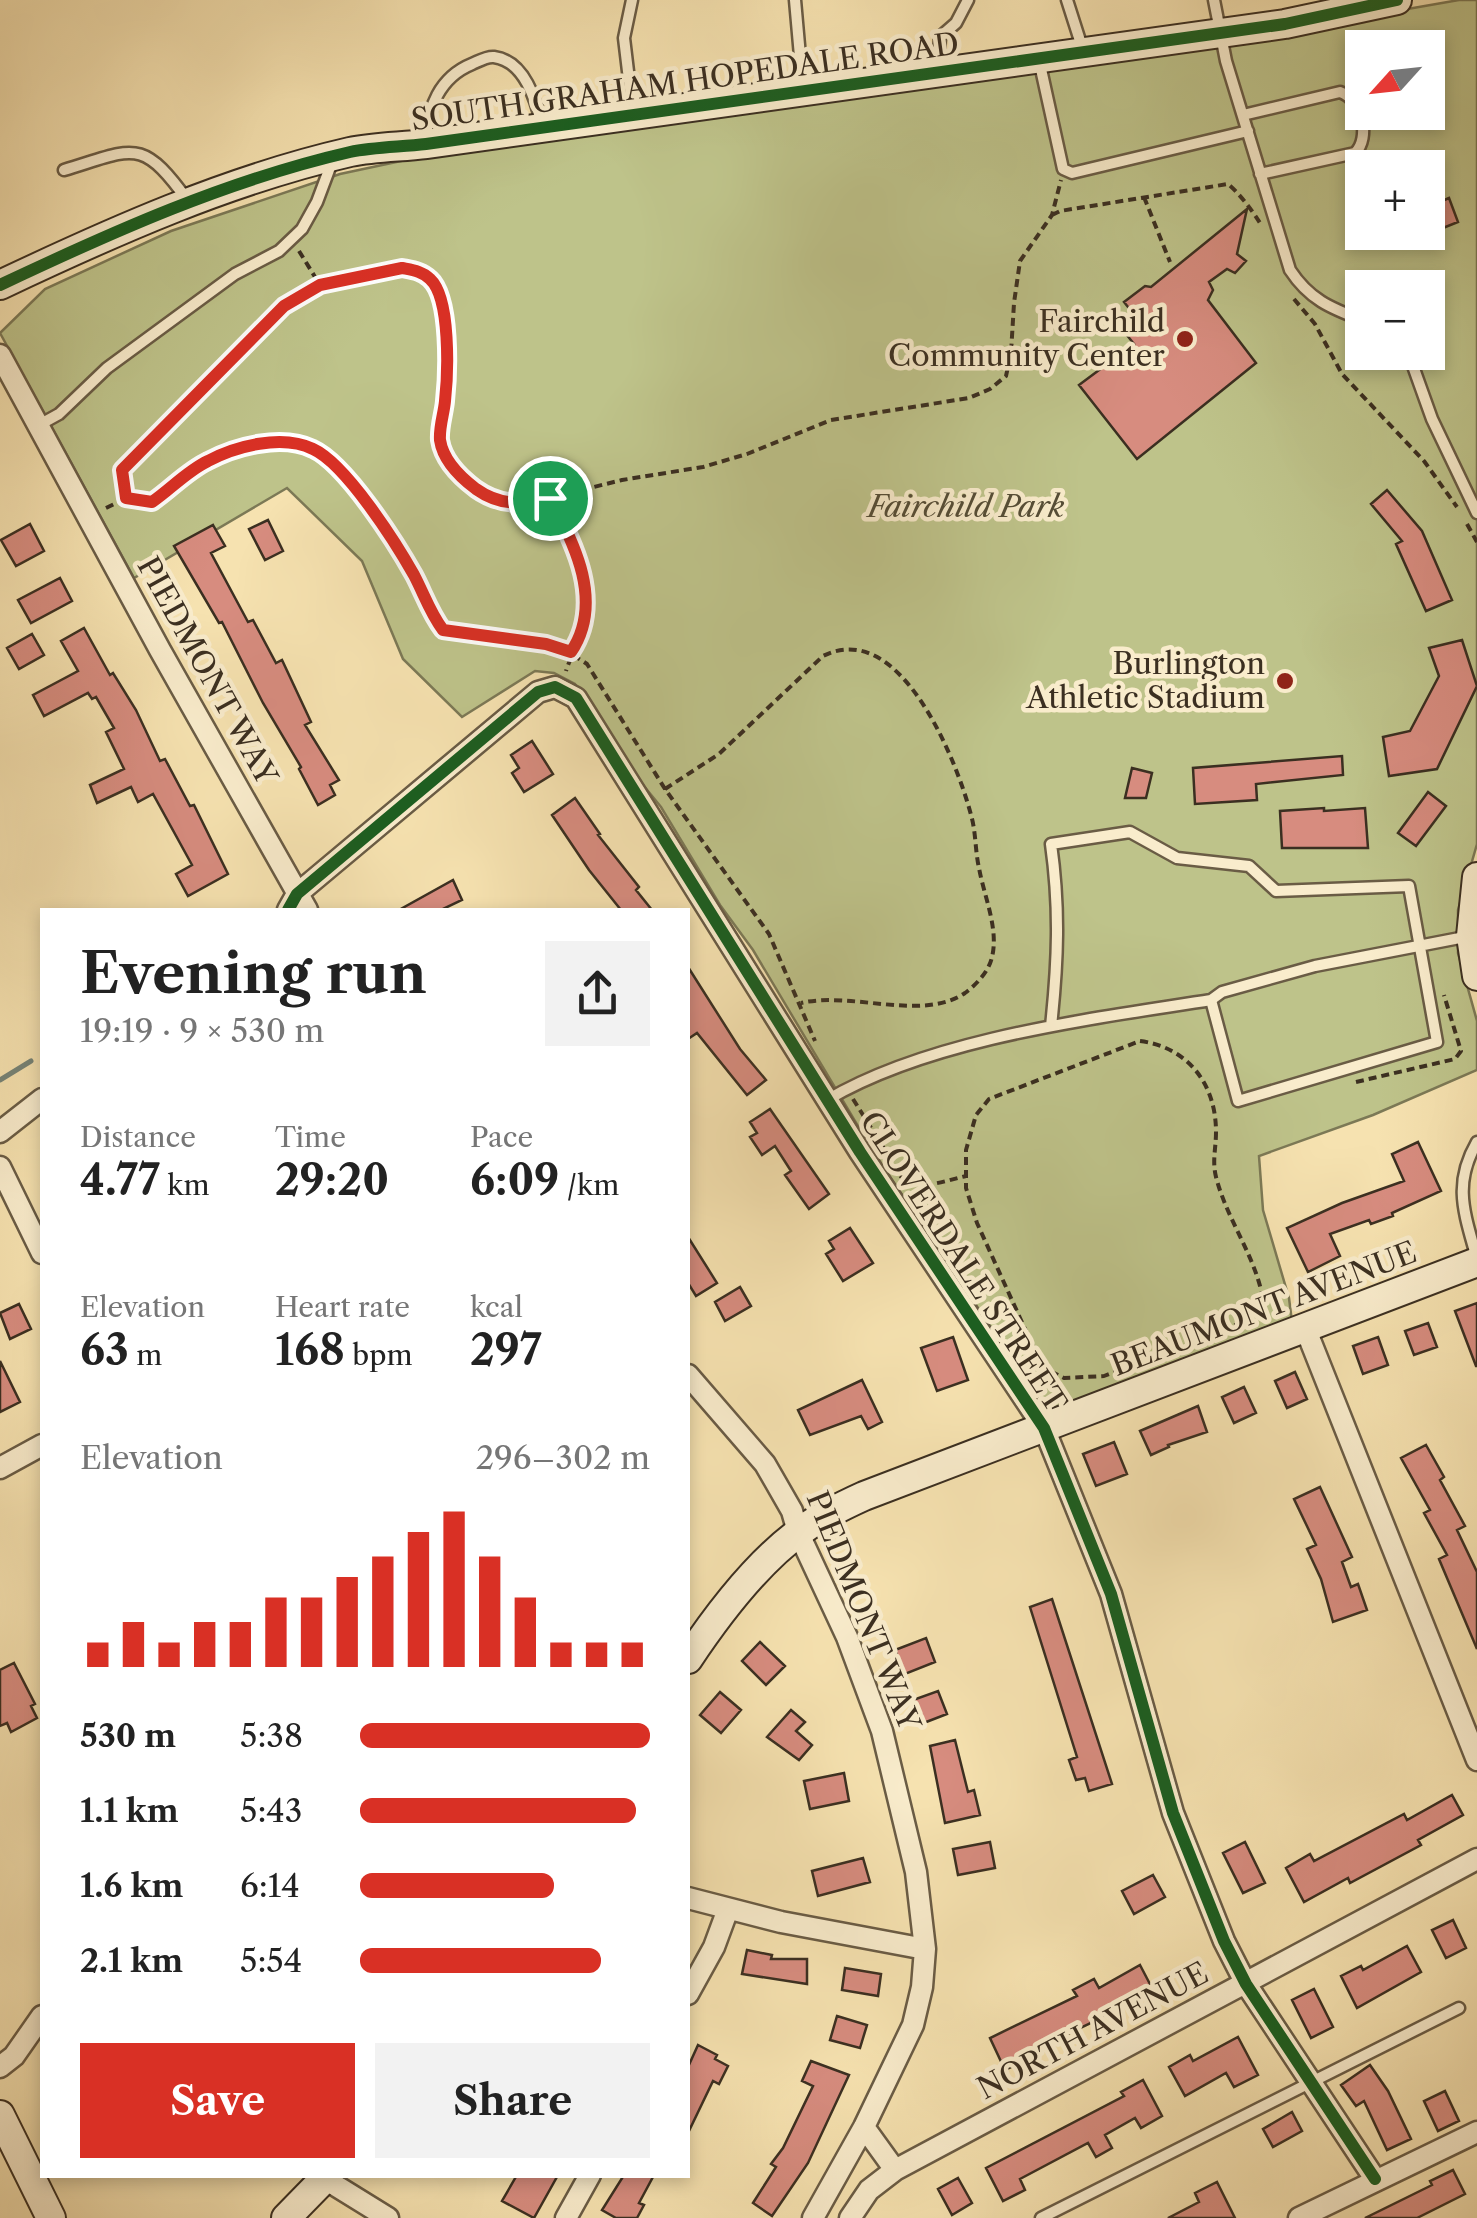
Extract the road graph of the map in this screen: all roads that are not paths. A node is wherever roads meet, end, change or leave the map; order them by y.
1 (632, 0) edge
2 (796, 0) edge
3 (968, 0) edge
4 (1067, 0) edge
5 (1214, 0) edge
6 (1397, 0) edge
7 (1221, 33) junction
8 (1084, 53) junction
9 (1039, 59) junction
10 (938, 72) junction
11 (803, 91) junction
12 (633, 114) junction
13 (1243, 115) junction
14 (542, 126) junction
15 (1248, 131) junction
16 (426, 144) junction
17 (334, 157) junction
18 (64, 170) dead end
19 (1260, 174) junction
20 (190, 203) junction
21 (0, 285) edge
22 (1345, 314) edge
23 (0, 355) edge
24 (1415, 370) edge
25 (38, 426) junction
26 (1477, 513) edge
27 (1477, 877) edge
28 (297, 905) edge
29 (1471, 936) junction
30 (1419, 944) junction
31 (1477, 976) edge
32 (1211, 1000) junction
33 (1051, 1026) junction
34 (836, 1094) junction
35 (40, 1101) edge
36 (0, 1132) edge
37 (1477, 1142) edge
38 (0, 1167) edge
39 (40, 1248) edge
40 (1477, 1260) edge
41 (1306, 1330) junction
42 (690, 1377) edge
43 (1044, 1428) junction
44 (40, 1446) edge
45 (0, 1468) edge
46 (798, 1532) junction
47 (690, 1656) edge
48 (1477, 1760) edge
49 (1477, 1859) edge
50 (690, 1899) edge
51 (728, 1909) junction
52 (926, 1949) junction
53 (1246, 1984) junction
54 (690, 1990) edge
55 (1459, 2008) dead end
56 (40, 2019) edge
57 (0, 2066) edge
58 (1308, 2082) junction
59 (0, 2115) edge
60 (864, 2128) junction
61 (1477, 2132) edge
62 (895, 2170) junction
63 (325, 2178) edge
64 (328, 2178) edge
65 (588, 2178) edge
66 (1374, 2179) junction
67 (52, 2218) edge
68 (286, 2218) edge
69 (388, 2218) edge
70 (566, 2218) edge
71 (814, 2218) edge
72 (850, 2218) edge
73 (1040, 2218) edge
74 (1299, 2218) edge

1 - 12 lane
2 - 11 lane
3 - 10 lane
4 - 8 lane
5 - 7 lane
6 - 7 street, SOUTH GRAHAM HOPEDALE ROAD
7 - 8 street, SOUTH GRAHAM HOPEDALE ROAD
7 - 13 lane
8 - 9 street, SOUTH GRAHAM HOPEDALE ROAD
9 - 10 street, SOUTH GRAHAM HOPEDALE ROAD
9 - 15 lane
10 - 11 street, SOUTH GRAHAM HOPEDALE ROAD
11 - 12 street, SOUTH GRAHAM HOPEDALE ROAD
12 - 14 street, SOUTH GRAHAM HOPEDALE ROAD
13 - 15 lane
13 - 19 lane
14 - 16 street, SOUTH GRAHAM HOPEDALE ROAD
14 - 16 lane
15 - 19 lane
16 - 17 street, SOUTH GRAHAM HOPEDALE ROAD
17 - 20 street, SOUTH GRAHAM HOPEDALE ROAD
17 - 25 lane
18 - 20 lane
19 - 22 lane
20 - 21 street, SOUTH GRAHAM HOPEDALE ROAD
23 - 25 street, PIEDMONT WAY
24 - 26 lane
25 - 28 street, PIEDMONT WAY
27 - 29 street
28 - 34 street, CLOVERDALE STREET
29 - 30 lane
29 - 31 street
30 - 32 lane
30 - 32 lane
30 - 33 lane
32 - 33 lane
33 - 34 lane
34 - 43 street, CLOVERDALE STREET
35 - 36 street
37 - 40 lane
38 - 39 street
40 - 41 street, BEAUMONT AVENUE
41 - 43 street, BEAUMONT AVENUE
41 - 48 street
42 - 46 street, PIEDMONT WAY
43 - 46 street, BEAUMONT AVENUE
43 - 53 street, CLOVERDALE STREET
44 - 45 street
46 - 47 street, BEAUMONT AVENUE
46 - 52 street, PIEDMONT WAY
49 - 53 street, NORTH AVENUE
50 - 51 street
51 - 52 street
51 - 54 street
52 - 60 street, PIEDMONT WAY
53 - 58 street, CLOVERDALE STREET
53 - 62 street, NORTH AVENUE
55 - 58 lane
56 - 57 street
58 - 66 street, CLOVERDALE STREET
58 - 73 lane
59 - 67 street
60 - 62 street
60 - 71 street, PIEDMONT WAY
61 - 66 street
62 - 72 street
63 - 68 street
64 - 69 street
65 - 70 street
66 - 74 street

